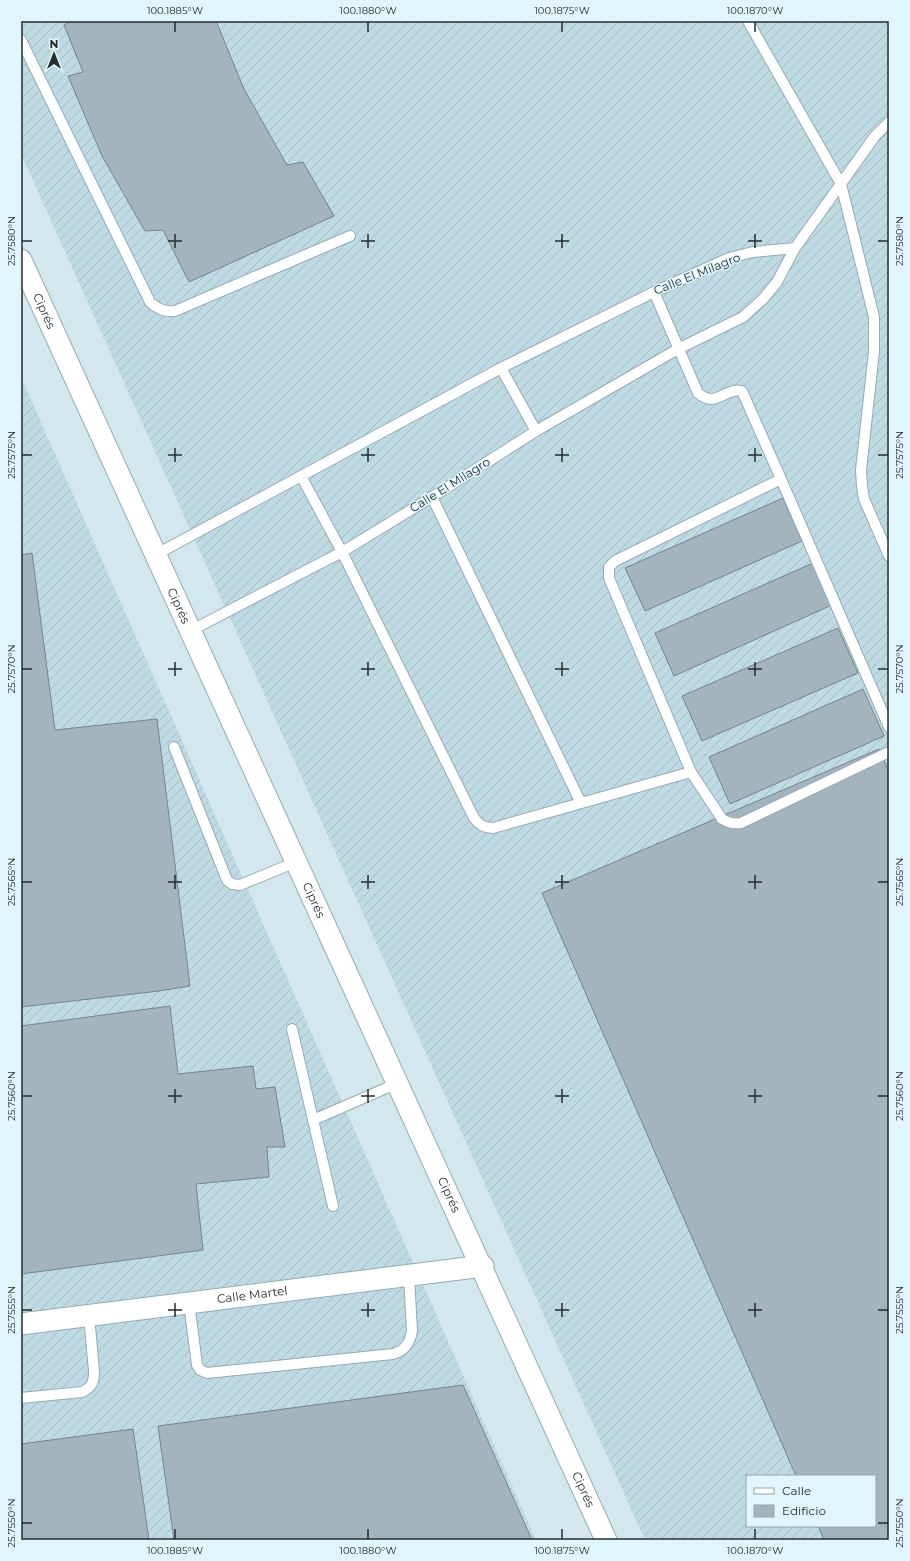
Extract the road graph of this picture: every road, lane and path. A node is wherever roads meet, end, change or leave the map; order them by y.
1 (748, 21) edge
2 (21, 40) edge
3 (889, 122) edge
4 (841, 184) junction
5 (350, 236) dead end
6 (795, 248) junction
7 (21, 260) edge
8 (654, 292) junction
9 (678, 349) junction
10 (502, 368) junction
11 (536, 431) junction
12 (301, 476) junction
13 (781, 479) junction
14 (432, 497) junction
15 (342, 552) junction
16 (155, 556) junction
17 (889, 556) edge
18 (190, 631) junction
19 (889, 727) edge
20 (174, 747) dead end
21 (889, 752) edge
22 (692, 772) junction
23 (581, 803) junction
24 (296, 862) junction
25 (292, 1029) dead end
26 (398, 1083) junction
27 (313, 1120) junction
28 (333, 1206) dead end
29 (482, 1266) junction
30 (409, 1276) junction
31 (189, 1303) junction
32 (89, 1316) junction
33 (21, 1324) edge
34 (21, 1398) edge
35 (606, 1540) edge

1 - 4 lane
2 - 5 lane
3 - 4 lane
4 - 6 lane
4 - 17 lane
6 - 8 lane, Calle El Milagro
6 - 9 lane, Calle El Milagro
7 - 16 street, Ciprés
8 - 9 lane
8 - 10 lane, Calle El Milagro
9 - 11 lane, Calle El Milagro
9 - 13 lane
10 - 11 lane
10 - 12 lane, Calle El Milagro
11 - 14 lane, Calle El Milagro
12 - 15 lane
12 - 16 lane, Calle El Milagro
13 - 19 lane
13 - 22 lane
14 - 15 lane, Calle El Milagro
14 - 23 lane
15 - 18 lane, Calle El Milagro
15 - 23 lane
16 - 18 street, Ciprés
18 - 24 street, Ciprés
20 - 24 lane
21 - 22 lane
22 - 23 lane
24 - 26 street, Ciprés
25 - 27 lane
26 - 27 lane
26 - 29 street, Ciprés
27 - 28 lane
29 - 30 street, Calle Martel
29 - 35 street, Ciprés
30 - 31 street, Calle Martel
30 - 31 lane
31 - 32 street, Calle Martel
32 - 33 street, Calle Martel
32 - 34 lane

